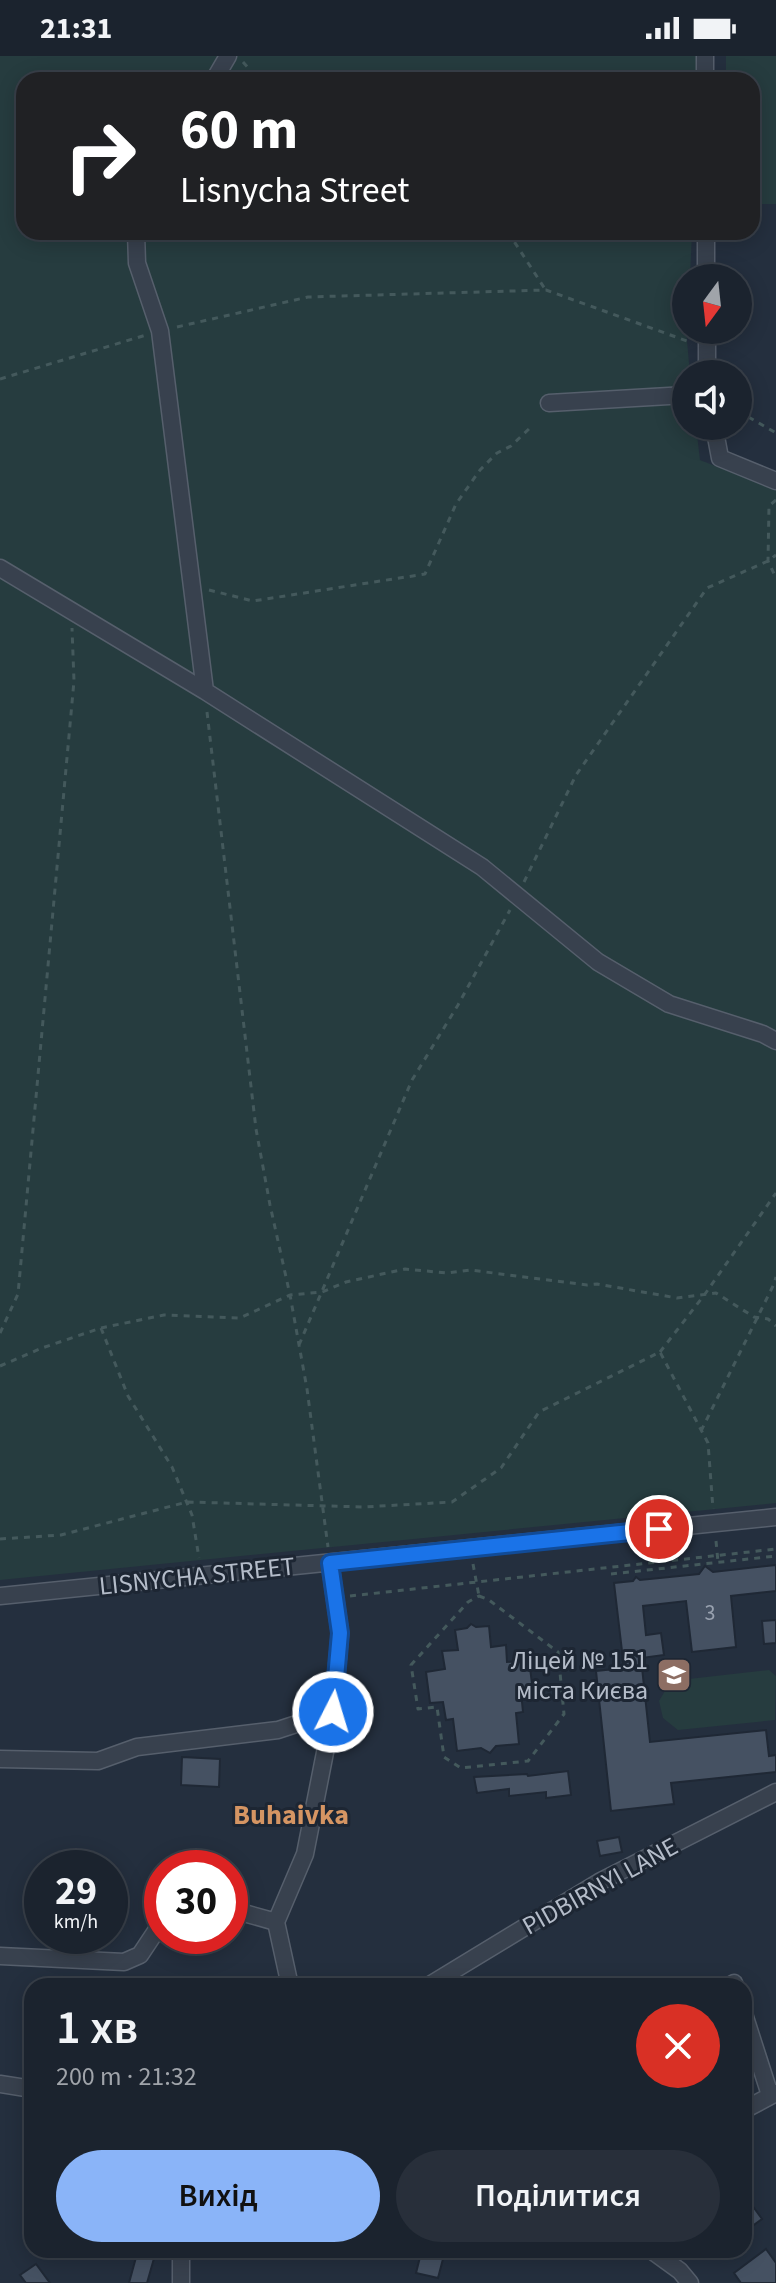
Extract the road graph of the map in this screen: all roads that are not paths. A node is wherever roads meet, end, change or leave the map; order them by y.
1 (136, 240) edge
2 (706, 240) edge
3 (706, 264) edge
4 (672, 396) edge
5 (549, 403) dead end
6 (717, 440) edge
7 (776, 481) edge
8 (2, 571) edge
9 (205, 691) junction
10 (776, 1041) edge
11 (776, 1517) edge
12 (330, 1563) junction
13 (0, 1596) edge
14 (333, 1712) junction
15 (0, 1759) edge
16 (776, 1792) edge
17 (248, 1914) edge
18 (276, 1922) junction
19 (144, 1949) edge
20 (0, 1956) edge
21 (288, 1978) edge
22 (441, 1978) edge
23 (752, 2036) edge
24 (0, 2084) edge
25 (24, 2088) edge
26 (773, 2094) edge
27 (752, 2106) edge
28 (181, 2258) edge
29 (662, 2258) edge
30 (181, 2283) edge
31 (690, 2283) edge

1 - 9 street
2 - 3 street
4 - 5 street
6 - 7 street
8 - 9 street
9 - 10 street
11 - 12 street, LISNYCHA STREET
12 - 13 street, LISNYCHA STREET
12 - 14 street
14 - 15 street
14 - 18 street
16 - 22 street, PIDBIRNYI LANE
17 - 18 street
18 - 21 street
19 - 20 street
23 - 26 street
24 - 25 street
26 - 27 street
28 - 30 street
29 - 31 street

